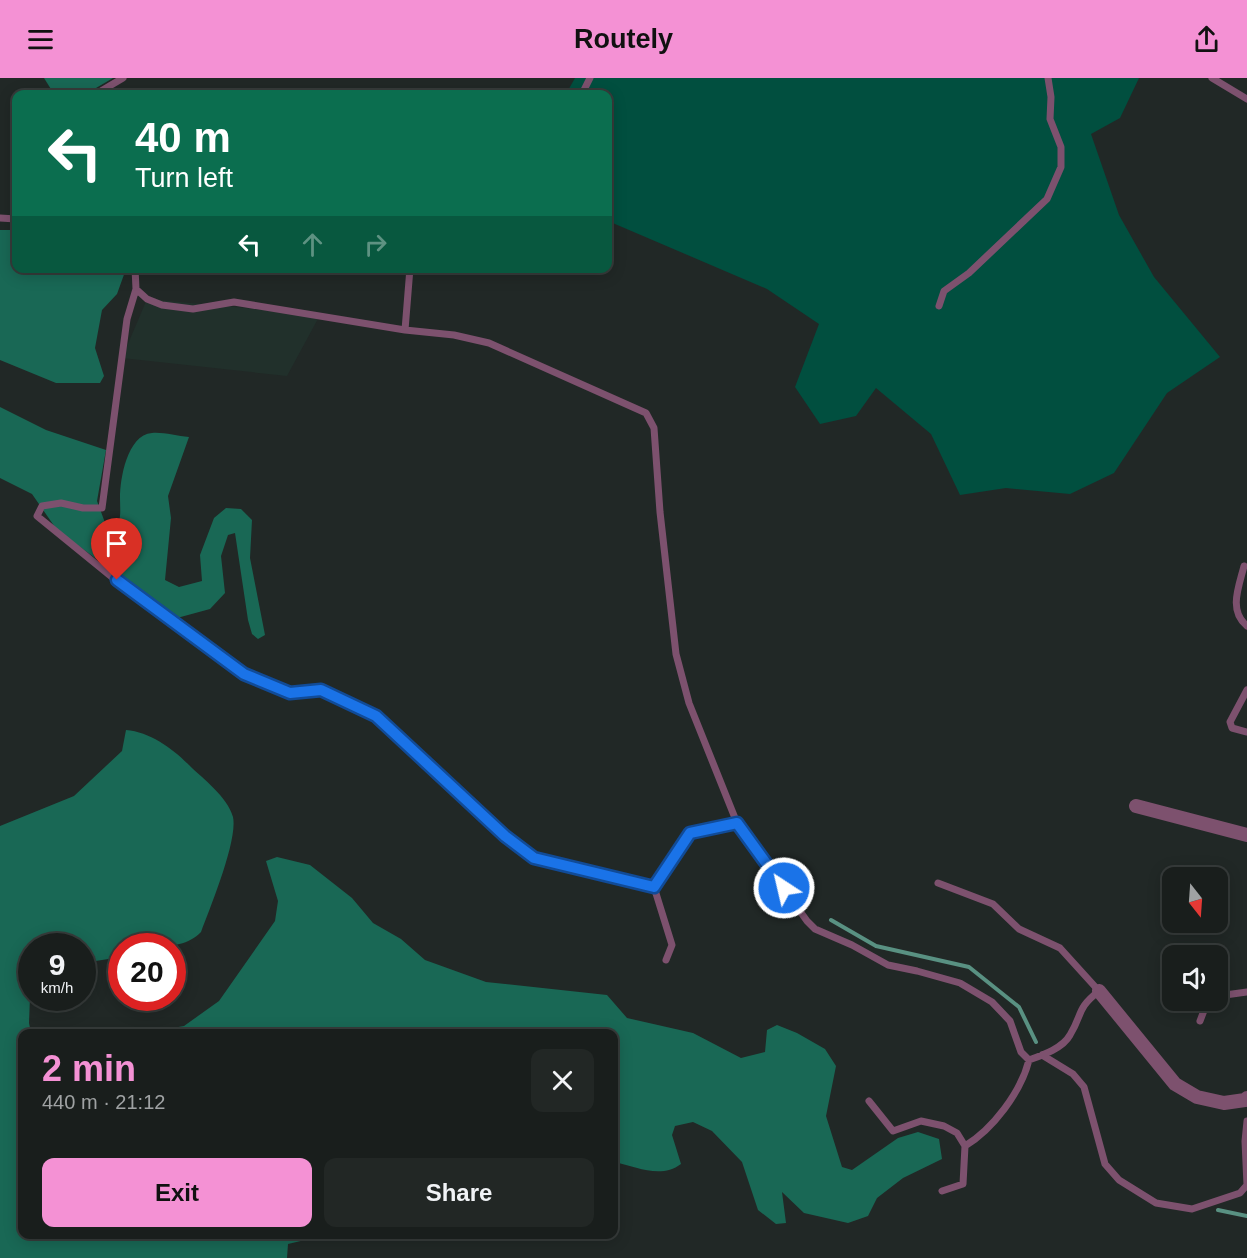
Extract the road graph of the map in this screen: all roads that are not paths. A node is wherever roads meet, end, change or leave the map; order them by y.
1 (123, 78) edge
2 (1048, 78) edge
3 (1212, 78) edge
4 (103, 90) edge
5 (1247, 99) edge
6 (135, 273) edge
7 (410, 273) edge
8 (136, 289) junction
9 (939, 306) dead end
10 (405, 330) junction
11 (1244, 566) dead end
12 (1247, 626) edge
13 (1247, 690) edge
14 (1247, 732) edge
15 (1136, 806) dead end
16 (737, 823) junction
17 (1247, 835) edge
18 (938, 883) dead end
19 (654, 887) junction
20 (666, 960) dead end
21 (1099, 991) junction
22 (1247, 992) edge
23 (1228, 995) edge
24 (1204, 1011) edge
25 (1200, 1021) dead end
26 (1042, 1055) junction
27 (1029, 1060) junction
28 (869, 1101) dead end
29 (1246, 1102) edge
30 (1247, 1121) edge
31 (965, 1146) junction
32 (942, 1191) dead end

1 - 4 lane
2 - 9 lane
3 - 5 lane
6 - 8 lane
7 - 10 lane
8 - 10 lane
8 - 19 lane
10 - 16 lane
11 - 12 lane
13 - 14 lane
15 - 17 street
16 - 19 lane
16 - 27 lane
18 - 21 lane
19 - 20 lane
21 - 26 lane
21 - 29 street
22 - 23 lane
24 - 25 lane
26 - 27 lane
26 - 30 lane
27 - 31 lane
28 - 31 lane
31 - 32 lane

